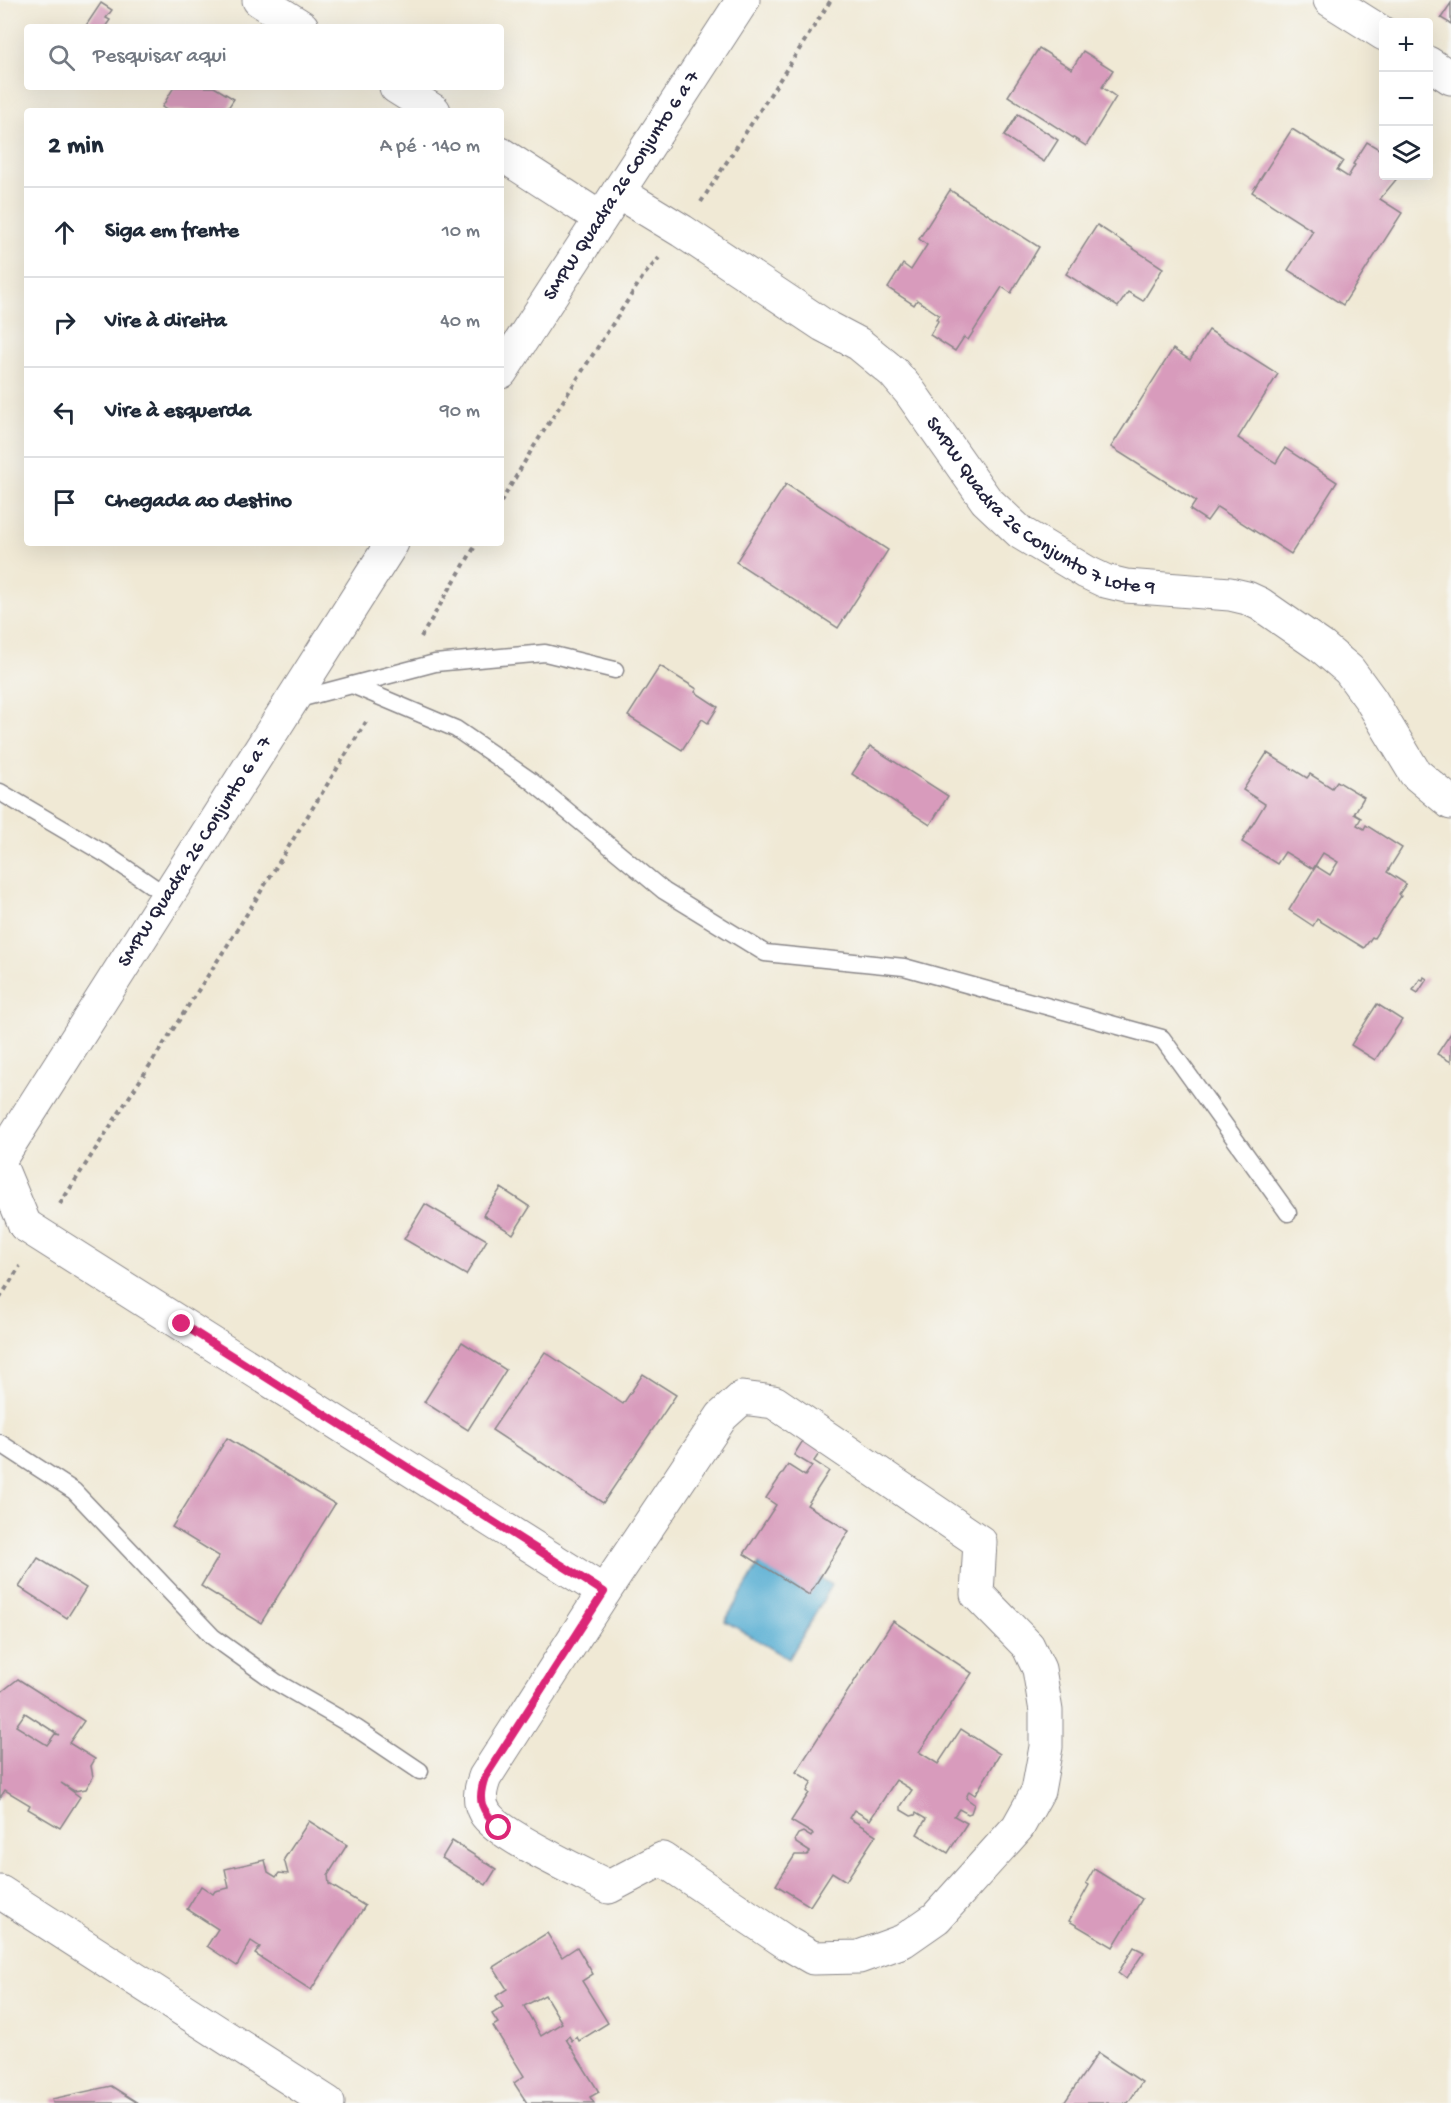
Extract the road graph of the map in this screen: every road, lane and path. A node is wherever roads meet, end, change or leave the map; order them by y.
1 (259, 0) edge
2 (743, 0) edge
3 (1330, 0) edge
4 (297, 24) edge
5 (1379, 31) edge
6 (1433, 66) edge
7 (1451, 78) edge
8 (401, 90) edge
9 (429, 108) edge
10 (504, 155) edge
11 (609, 205) junction
12 (504, 367) edge
13 (390, 546) edge
14 (475, 546) edge
15 (615, 669) dead end
16 (400, 673) junction
17 (352, 685) junction
18 (381, 698) junction
19 (291, 701) junction
20 (0, 792) edge
21 (1451, 803) edge
22 (167, 896) junction
23 (0, 1159) edge
24 (0, 1165) edge
25 (1288, 1213) dead end
26 (22, 1230) edge
27 (0, 1298) edge
28 (0, 1443) edge
29 (604, 1592) junction
30 (420, 1771) dead end
31 (0, 1892) edge
32 (328, 2103) edge

1 - 4 street
2 - 11 street, SMPW Quadra 26 Conjunto 6 a 7
3 - 5 street
6 - 7 street
8 - 9 street
10 - 11 street, SMPW Quadra 26 Conjunto 7 Lote 9
11 - 12 street, SMPW Quadra 26 Conjunto 6 a 7
11 - 21 street, SMPW Quadra 26 Conjunto 7 Lote 9
13 - 19 street, SMPW Quadra 26 Conjunto 6 a 7
14 - 16 path
15 - 16 lane
16 - 17 lane
17 - 18 lane
17 - 19 lane
18 - 25 lane
18 - 26 path
19 - 22 street, SMPW Quadra 26 Conjunto 6 a 7
20 - 22 lane
22 - 23 street, SMPW Quadra 26 Conjunto 6 a 7
24 - 26 street
26 - 27 path
26 - 29 street
28 - 30 lane
29 - 29 street
31 - 32 street

